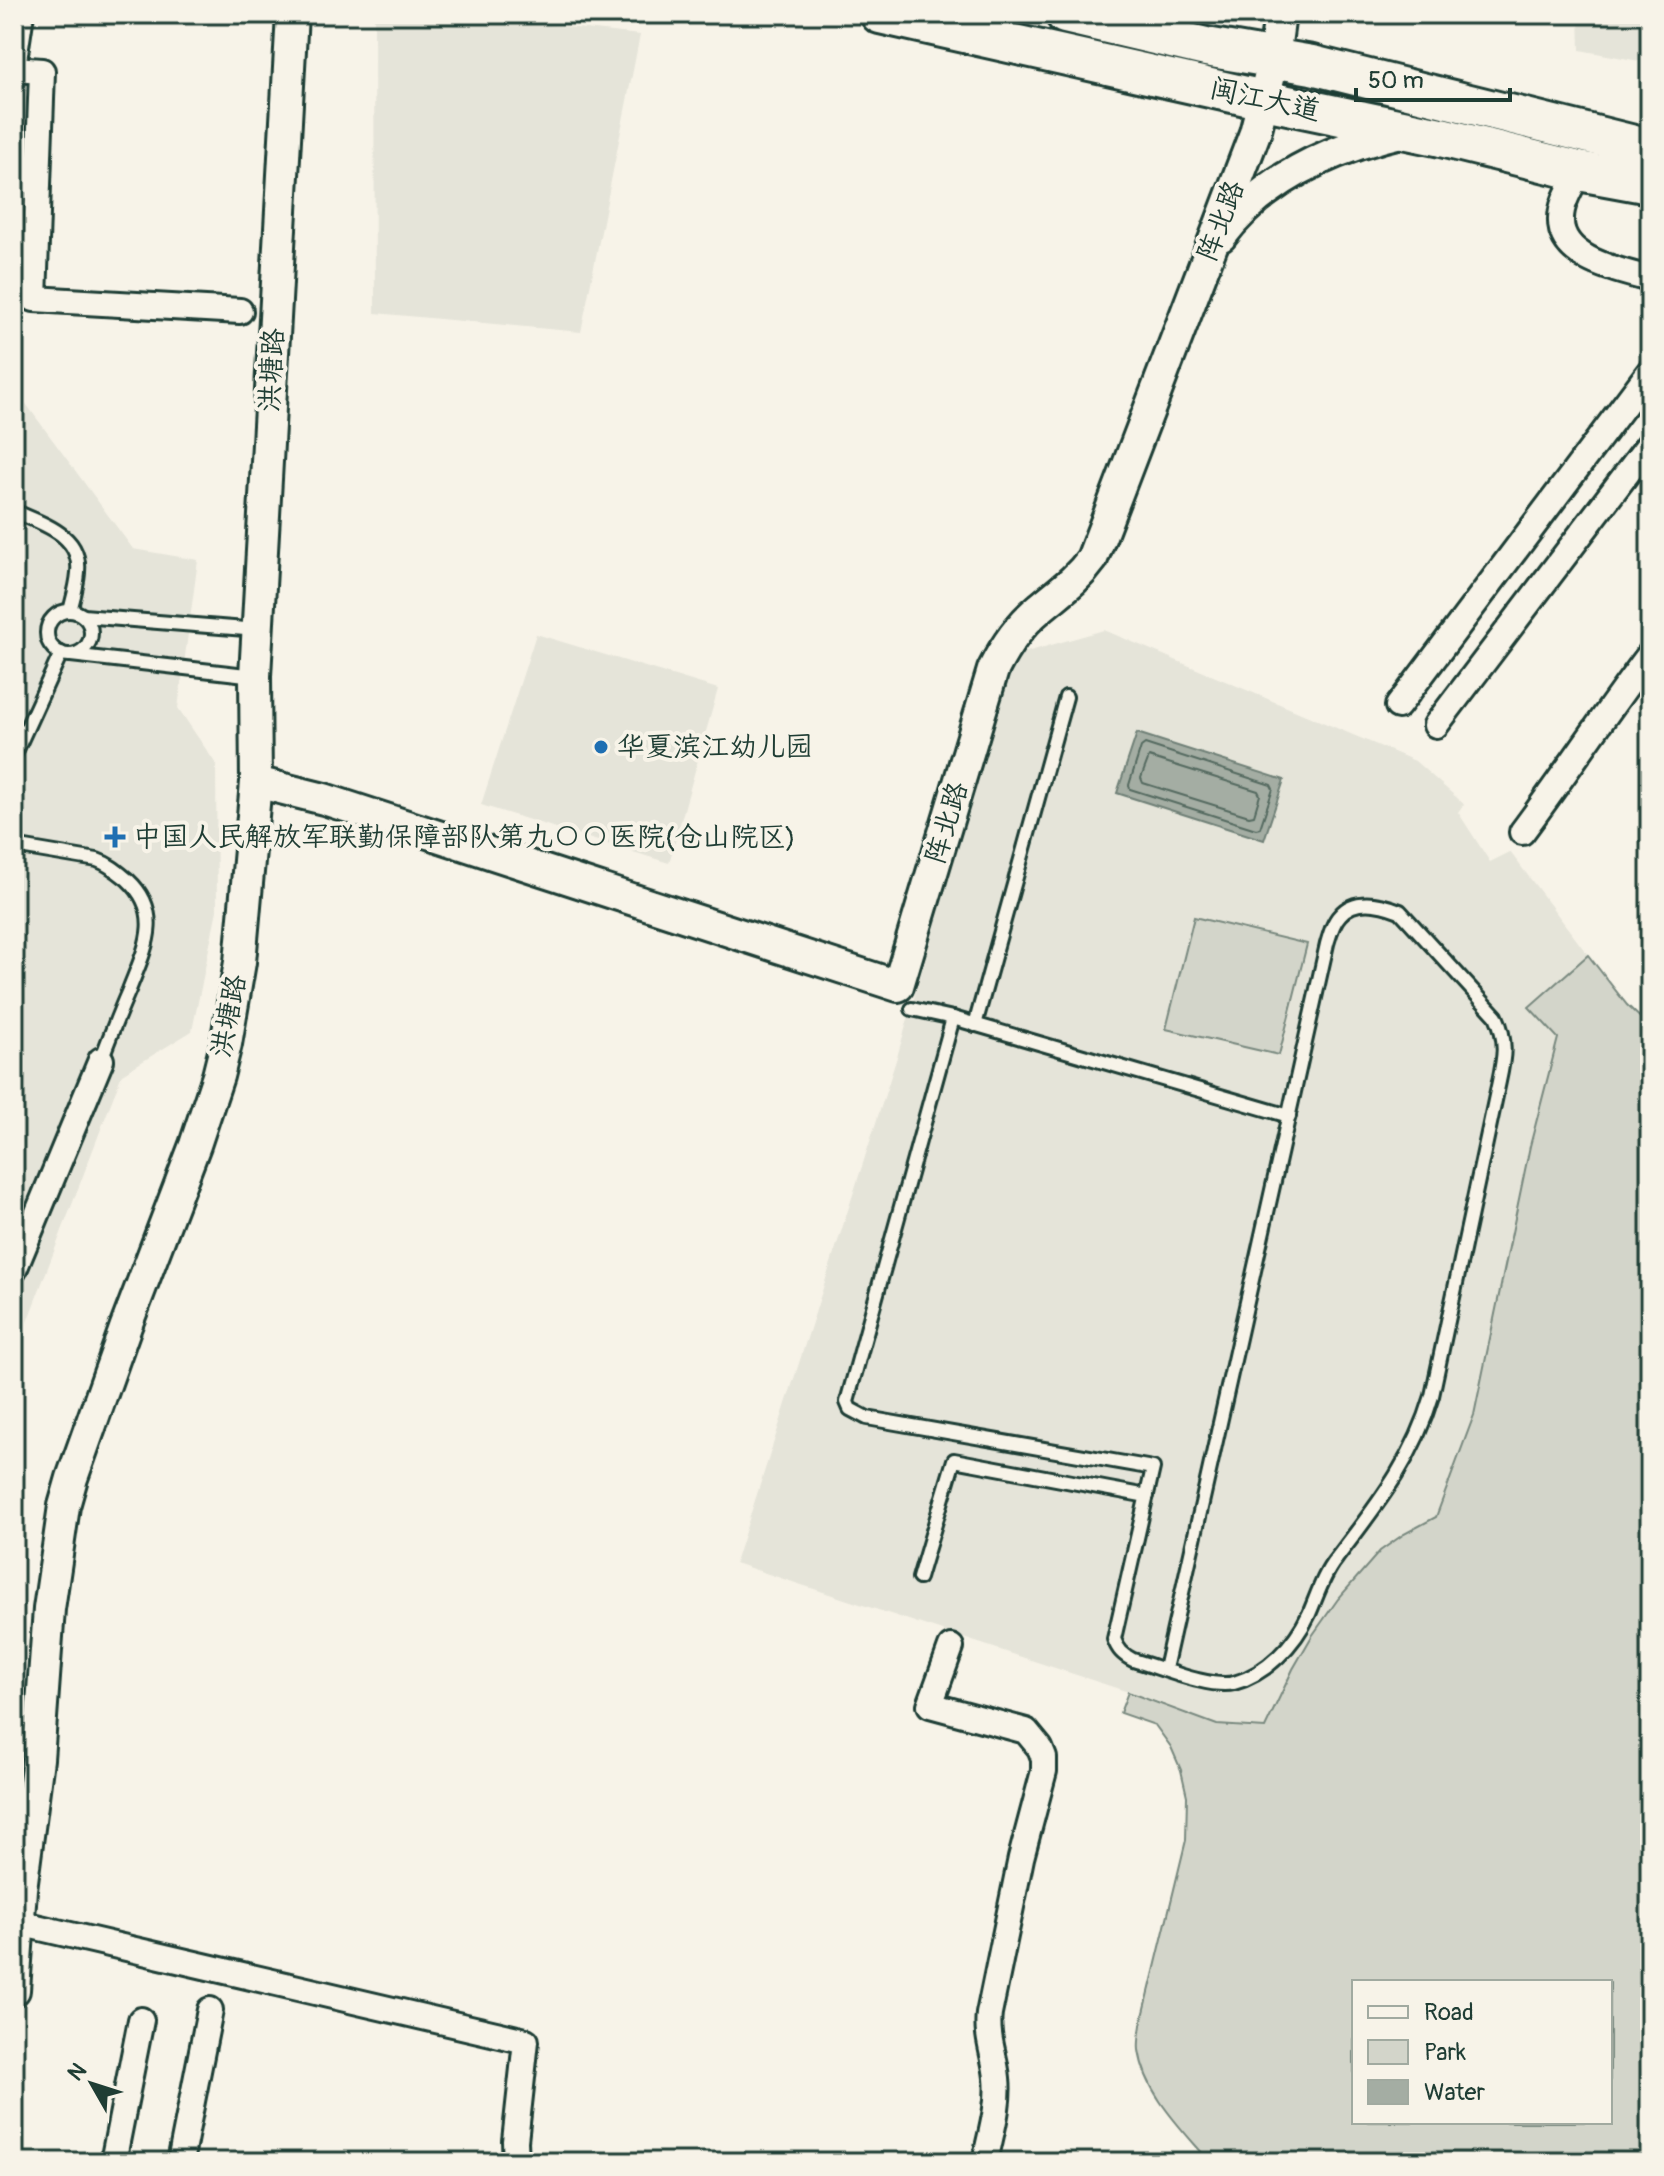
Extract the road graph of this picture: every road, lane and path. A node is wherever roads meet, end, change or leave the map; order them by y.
1 (21, 14) edge
2 (292, 14) edge
3 (880, 14) edge
4 (1065, 14) edge
5 (1280, 14) edge
6 (1274, 58) junction
7 (14, 60) edge
8 (14, 69) edge
9 (1264, 100) junction
10 (1409, 130) junction
11 (1650, 149) edge
12 (1579, 171) junction
13 (1650, 184) edge
14 (26, 198) edge
15 (1208, 254) junction
16 (1650, 279) edge
17 (240, 311) dead end
18 (1650, 371) edge
19 (1650, 443) edge
20 (14, 511) edge
21 (70, 611) junction
22 (83, 616) junction
23 (258, 630) junction
24 (66, 654) junction
25 (1650, 654) edge
26 (255, 676) junction
27 (1066, 697) dead end
28 (1398, 706) dead end
29 (1436, 725) dead end
30 (14, 756) edge
31 (256, 782) junction
32 (1522, 832) dead end
33 (14, 846) edge
34 (912, 1009) dead end
35 (953, 1018) junction
36 (975, 1025) junction
37 (101, 1060) joint
38 (1289, 1116) junction
39 (14, 1270) edge
40 (1050, 1450) junction
41 (1043, 1477) junction
42 (1147, 1496) junction
43 (919, 1578) dead end
44 (951, 1647) dead end
45 (1165, 1669) junction
46 (19, 1923) junction
47 (14, 1990) edge
48 (210, 2010) dead end
49 (141, 2020) dead end
50 (113, 2162) edge
51 (180, 2162) edge
52 (516, 2162) edge
53 (985, 2162) edge

1 - 7 street
2 - 23 street, 洪塘路
3 - 9 main road, 闽江大道
4 - 6 main road, 闽江大道
5 - 6 street, 阵北路
6 - 9 street, 阵北路
6 - 11 main road, 闽江大道
8 - 14 street
9 - 10 main road, 闽江大道
9 - 15 street, 阵北路
10 - 12 main road, 闽江大道
10 - 15 street
12 - 13 main road, 闽江大道
12 - 16 street
14 - 17 street
15 - 31 street, 阵北路
18 - 28 street
19 - 29 street
20 - 21 lane
21 - 22 lane
21 - 24 lane
22 - 23 lane
22 - 24 lane
23 - 26 street, 洪塘路
24 - 26 lane
24 - 30 lane
25 - 32 street
26 - 31 street, 洪塘路
27 - 36 lane
31 - 46 street, 洪塘路
33 - 37 lane
34 - 35 lane
35 - 36 lane
35 - 40 lane
36 - 38 lane
37 - 39 street
38 - 45 lane
38 - 45 lane
40 - 41 lane
40 - 42 lane
41 - 42 lane
41 - 43 lane
42 - 45 lane
44 - 53 street
46 - 47 street, 洪塘路
46 - 52 street
48 - 51 street
49 - 50 street

